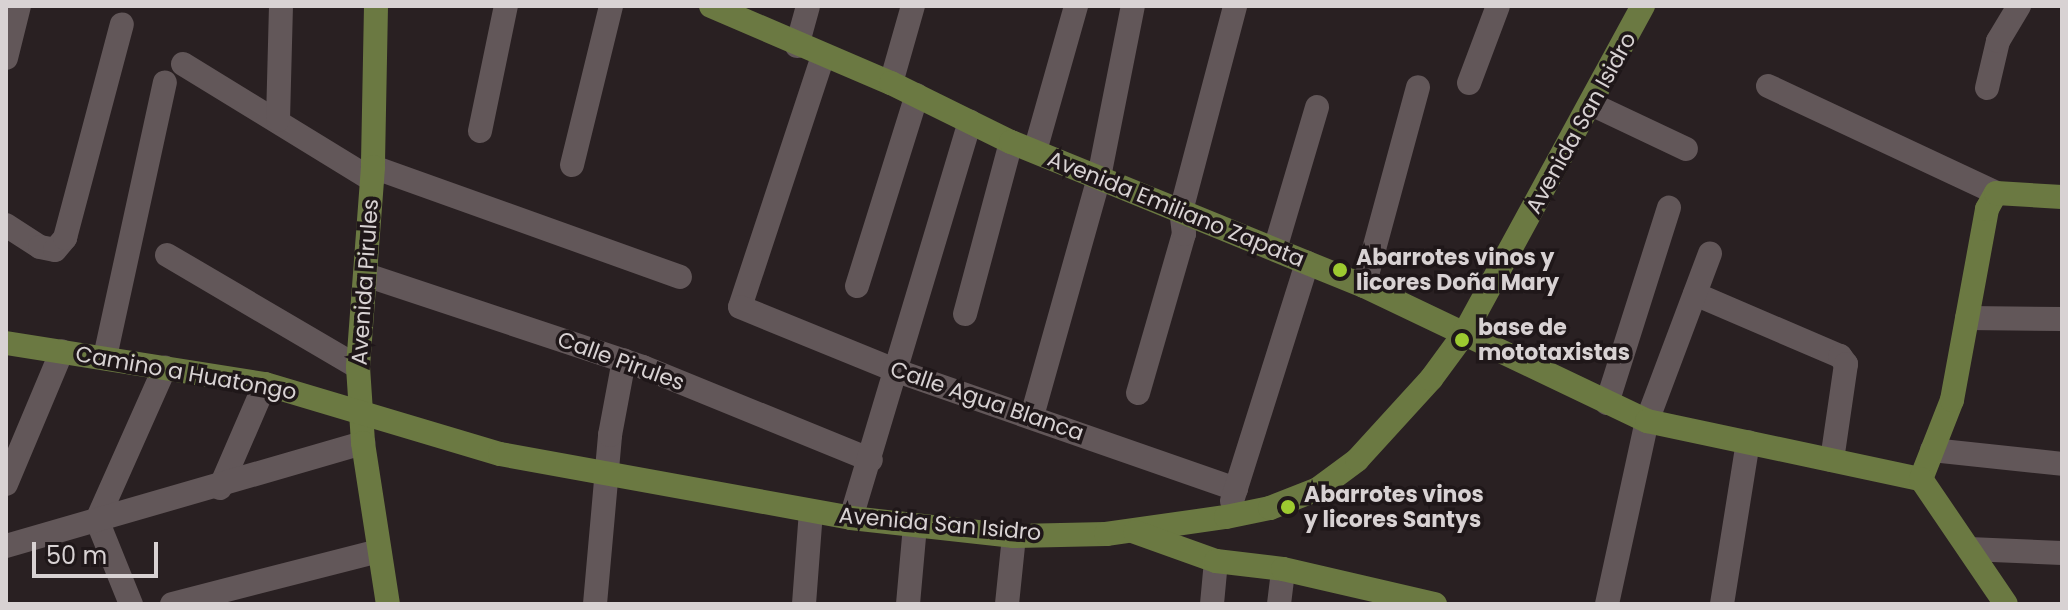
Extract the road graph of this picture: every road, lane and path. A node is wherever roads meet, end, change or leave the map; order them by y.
1 (19, 6) edge
2 (281, 6) edge
3 (376, 6) edge
4 (506, 6) edge
5 (611, 6) edge
6 (711, 6) edge
7 (808, 6) edge
8 (913, 6) edge
9 (1076, 6) edge
10 (1133, 6) edge
11 (1235, 6) edge
12 (1498, 6) edge
13 (1643, 6) edge
14 (2019, 6) edge
15 (122, 24) dead end
16 (797, 46) junction
17 (823, 56) junction
18 (6, 58) edge
19 (183, 64) dead end
20 (165, 82) dead end
21 (891, 83) junction
22 (1469, 83) dead end
23 (1768, 86) dead end
24 (1418, 87) dead end
25 (1987, 88) dead end
26 (917, 95) junction
27 (1591, 104) junction
28 (1317, 107) dead end
29 (278, 120) junction
30 (970, 121) junction
31 (480, 131) dead end
32 (1011, 142) junction
33 (1686, 149) dead end
34 (1035, 151) junction
35 (572, 165) dead end
36 (372, 174) junction
37 (1099, 177) junction
38 (1996, 193) junction
39 (2062, 197) edge
40 (1669, 208) dead end
41 (1181, 211) junction
42 (6, 225) edge
43 (1275, 249) junction
44 (1710, 253) dead end
45 (167, 255) dead end
46 (1307, 263) junction
47 (366, 275) junction
48 (680, 277) dead end
49 (857, 286) dead end
50 (1364, 286) junction
51 (1695, 294) junction
52 (965, 314) dead end
53 (1967, 318) junction
54 (2062, 319) edge
55 (1464, 334) junction
56 (6, 343) edge
57 (62, 351) junction
58 (105, 357) junction
59 (624, 360) junction
60 (165, 367) junction
61 (358, 367) junction
62 (897, 371) junction
63 (265, 384) junction
64 (1138, 393) dead end
65 (1607, 403) junction
66 (363, 414) junction
67 (1032, 416) junction
68 (1647, 421) junction
69 (1748, 442) junction
70 (363, 443) junction
71 (1932, 450) junction
72 (871, 460) junction
73 (1832, 460) junction
74 (2062, 464) edge
75 (607, 475) junction
76 (1921, 479) junction
77 (6, 484) edge
78 (220, 488) junction
79 (1236, 489) junction
80 (811, 511) junction
81 (1226, 517) junction
82 (851, 518) junction
83 (97, 520) junction
84 (915, 526) junction
85 (1133, 531) junction
86 (1014, 536) junction
87 (6, 546) edge
88 (1969, 549) junction
89 (378, 551) junction
90 (2062, 553) edge
91 (1216, 561) junction
92 (1283, 569) junction
93 (1371, 597) edge
94 (1428, 603) edge
95 (131, 604) edge
96 (172, 604) edge
97 (388, 604) edge
98 (595, 604) edge
99 (804, 604) edge
100 (908, 604) edge
101 (1007, 604) edge
102 (1212, 604) edge
103 (1279, 604) edge
104 (1607, 604) edge
105 (1722, 604) edge
106 (2006, 604) edge

1 - 18 street
2 - 29 street
3 - 36 main road, Avenida Pirules
4 - 31 street
5 - 35 street
6 - 16 main road, Avenida Emiliano Zapata
7 - 16 street
8 - 21 street
9 - 34 street
10 - 37 street
11 - 41 street
12 - 22 street
13 - 27 main road, Avenida San Isidro
14 - 25 street
15 - 42 street
16 - 17 main road, Avenida Emiliano Zapata
17 - 21 main road, Avenida Emiliano Zapata
17 - 62 street, Calle Agua Blanca
19 - 29 street
20 - 58 street
21 - 26 main road, Avenida Emiliano Zapata
23 - 38 street
24 - 50 street
26 - 30 main road, Avenida Emiliano Zapata
26 - 49 street
27 - 33 street
27 - 55 main road, Avenida San Isidro
28 - 43 street
29 - 36 street
30 - 32 main road, Avenida Emiliano Zapata
30 - 62 street
32 - 34 main road, Avenida Emiliano Zapata
32 - 52 street
34 - 37 main road, Avenida Emiliano Zapata
36 - 47 main road, Avenida Pirules
36 - 48 street
37 - 41 main road, Avenida Emiliano Zapata
37 - 67 street
38 - 39 main road
38 - 53 main road
40 - 65 street
41 - 43 main road, Avenida Emiliano Zapata
41 - 64 street
43 - 46 main road, Avenida Emiliano Zapata
44 - 51 street
45 - 61 street
46 - 50 main road, Avenida Emiliano Zapata
46 - 79 street
47 - 59 street, Calle Pirules
47 - 61 main road, Avenida Pirules
50 - 55 main road, Avenida Emiliano Zapata
51 - 68 street
51 - 73 street
53 - 54 street
53 - 71 main road
55 - 65 main road, Avenida Emiliano Zapata
55 - 81 main road, Avenida San Isidro
56 - 57 main road, Camino a Huatongo
57 - 58 main road, Camino a Huatongo
57 - 77 street
58 - 60 main road, Camino a Huatongo
59 - 72 street, Calle Pirules
59 - 75 street
60 - 63 main road, Camino a Huatongo
60 - 83 street
61 - 66 main road, Avenida Pirules
62 - 67 street, Calle Agua Blanca
62 - 72 street
63 - 66 main road, Camino a Huatongo
63 - 78 street
65 - 68 main road, Avenida Emiliano Zapata
66 - 70 main road, Avenida Pirules
66 - 75 main road, Avenida San Isidro
67 - 79 street, Calle Agua Blanca
68 - 69 main road, Avenida Emiliano Zapata
68 - 104 street
69 - 73 main road, Avenida Emiliano Zapata
69 - 105 street
70 - 78 street
70 - 89 main road, Avenida Pirules
71 - 74 street
71 - 76 main road
72 - 82 street
73 - 76 main road, Avenida Emiliano Zapata
75 - 80 main road, Avenida San Isidro
75 - 98 street
76 - 88 main road
78 - 83 street
79 - 81 street
80 - 82 main road, Avenida San Isidro
80 - 99 street
81 - 85 main road, Avenida San Isidro
82 - 84 main road, Avenida San Isidro
83 - 87 street
83 - 95 street
84 - 86 main road, Avenida San Isidro
84 - 100 street
85 - 86 main road, Avenida San Isidro
85 - 91 main road
86 - 101 street
88 - 90 street
88 - 106 main road
89 - 96 street
89 - 97 main road, Avenida Pirules
91 - 92 main road
91 - 102 street
92 - 93 main road
92 - 103 street
93 - 94 main road

